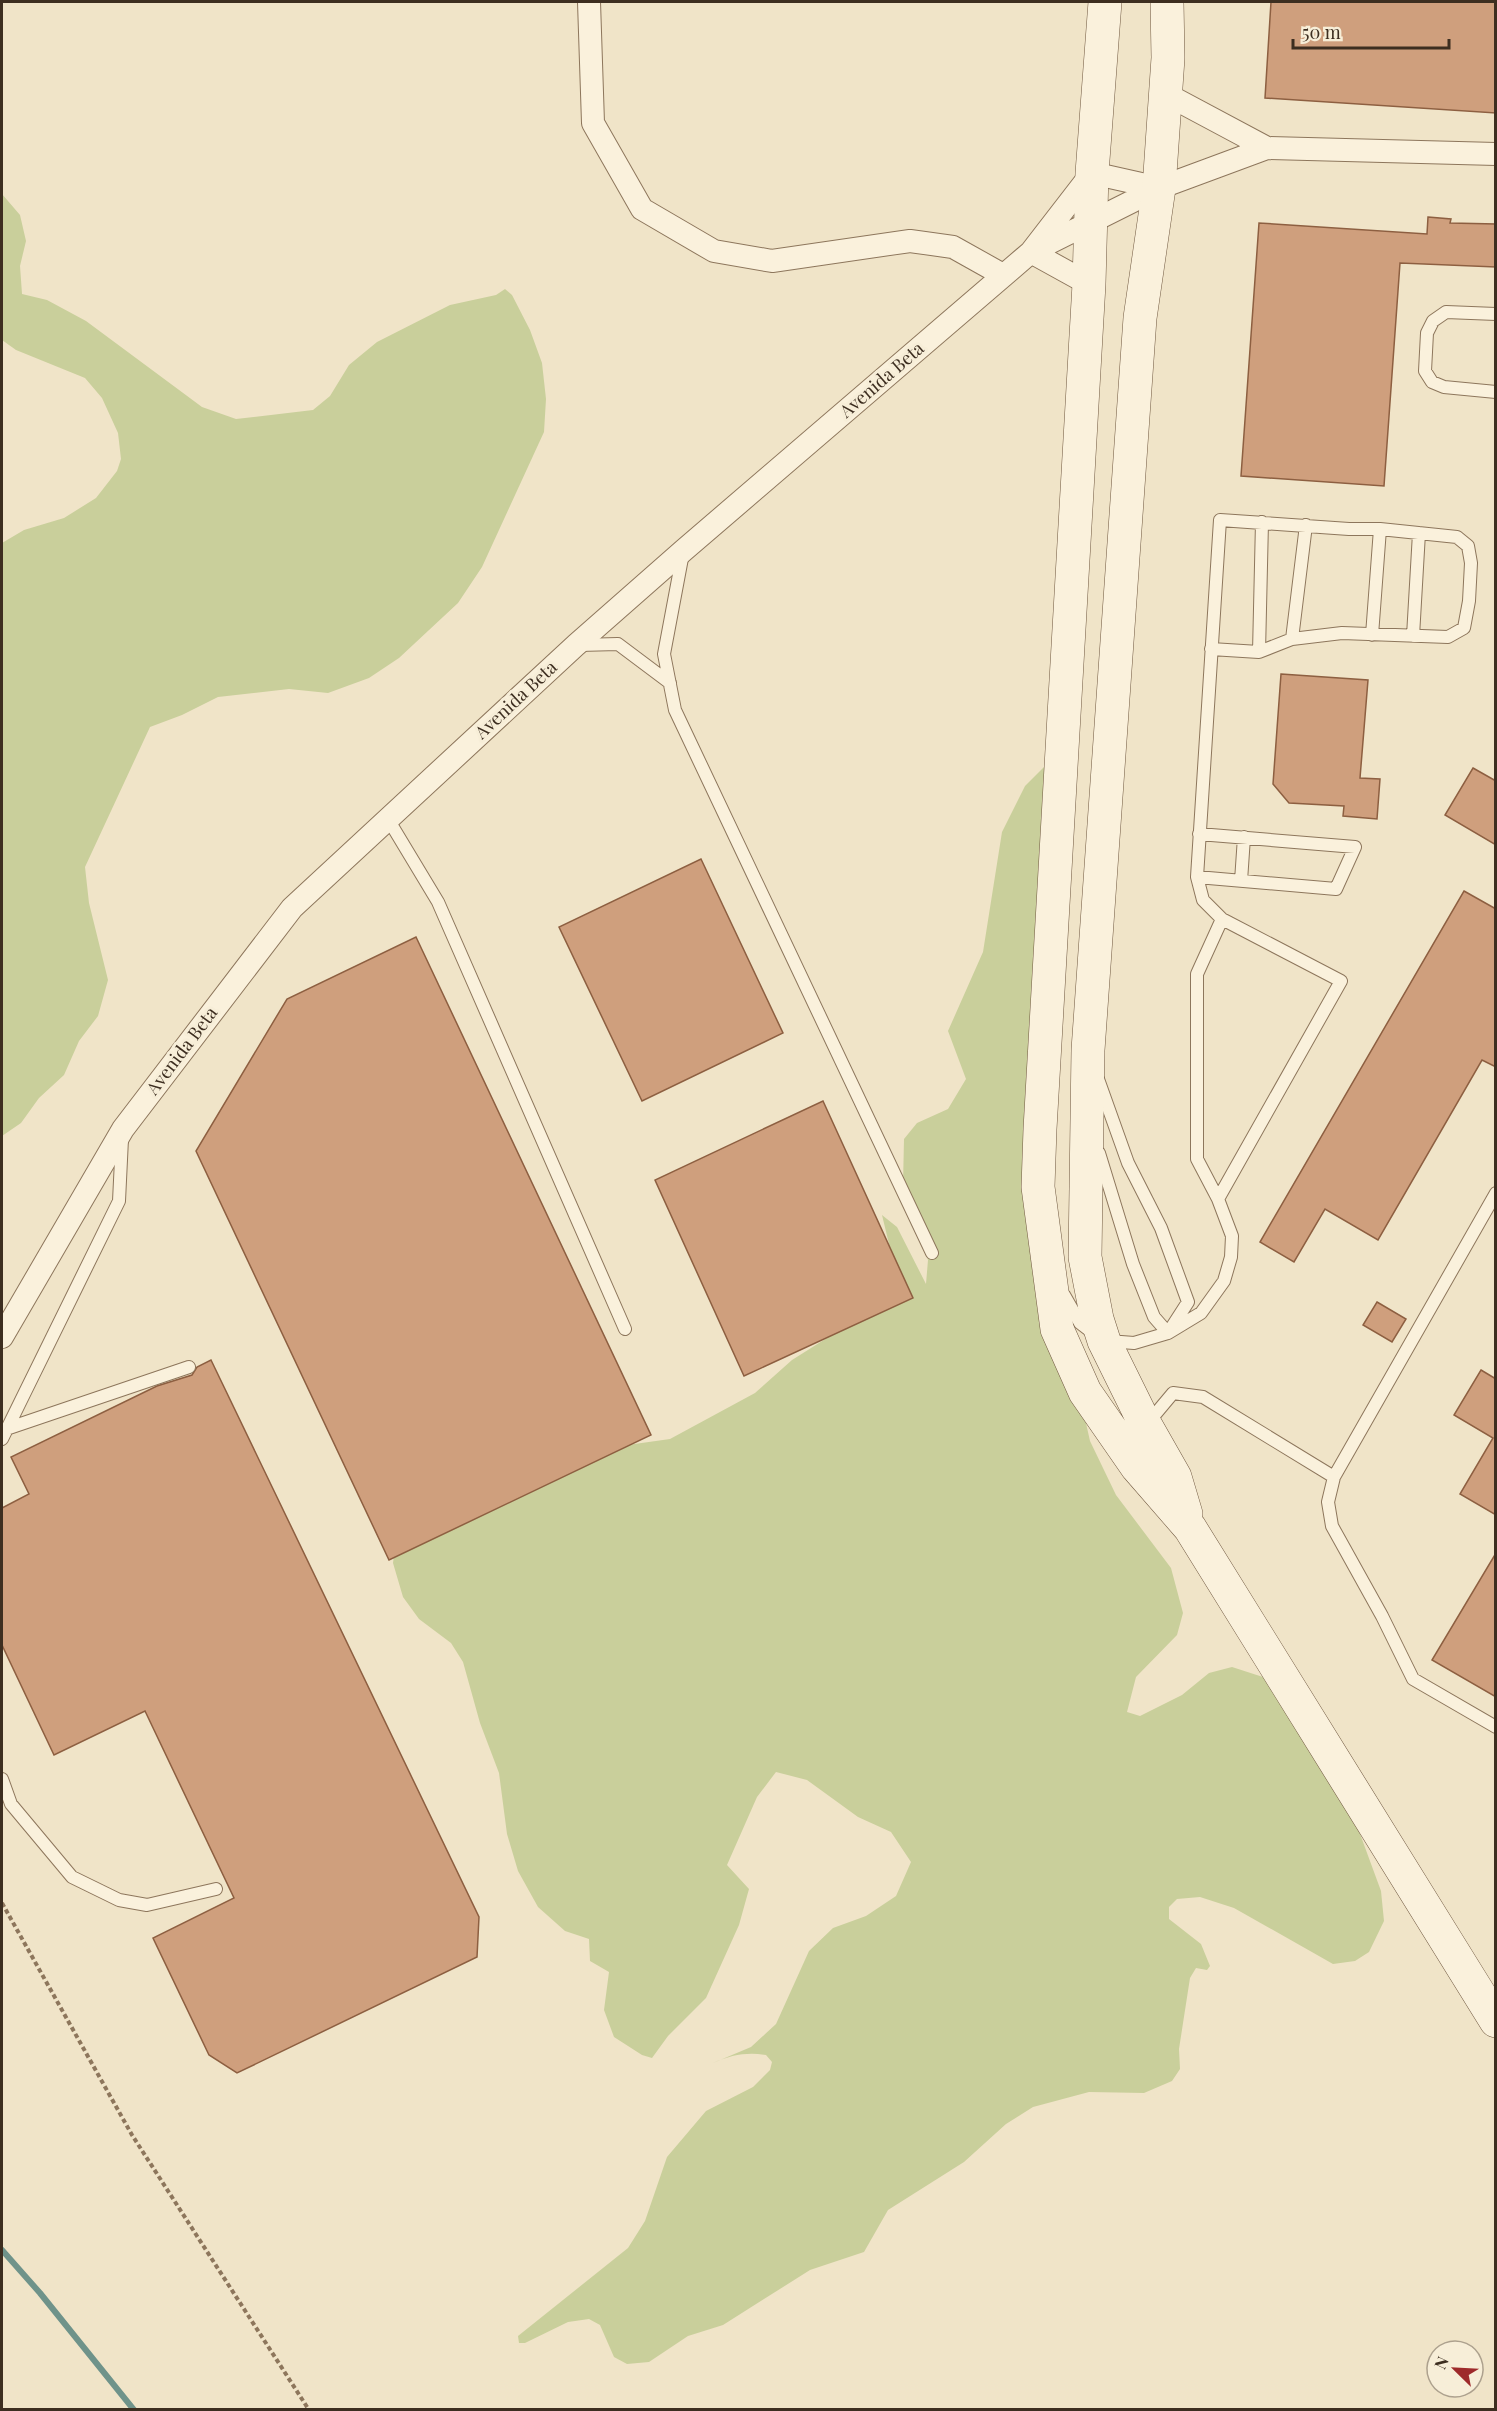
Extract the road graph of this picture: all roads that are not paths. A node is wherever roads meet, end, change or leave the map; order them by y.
1 (589, 2) edge
2 (1105, 2) edge
3 (1167, 2) edge
4 (1164, 93) junction
5 (1267, 148) junction
6 (1496, 154) edge
7 (1092, 173) junction
8 (1159, 189) junction
9 (1090, 224) junction
10 (1031, 252) junction
11 (1003, 275) junction
12 (1089, 284) junction
13 (1496, 314) edge
14 (1496, 392) edge
15 (1262, 522) junction
16 (1306, 525) junction
17 (1380, 529) junction
18 (1419, 533) junction
19 (684, 550) junction
20 (1372, 635) junction
21 (1413, 636) junction
22 (1292, 639) junction
23 (576, 645) junction
24 (1211, 649) junction
25 (1258, 652) junction
26 (670, 682) junction
27 (388, 819) junction
28 (1200, 834) junction
29 (1244, 837) junction
30 (1197, 877) junction
31 (1241, 881) junction
32 (1222, 919) junction
33 (1088, 1050) junction
34 (1086, 1112) junction
35 (123, 1129) junction
36 (1496, 1193) edge
37 (1218, 1199) junction
38 (1045, 1237) junction
39 (932, 1253) dead end
40 (625, 1329) dead end
41 (1168, 1333) junction
42 (2, 1337) edge
43 (1104, 1341) junction
44 (189, 1367) dead end
45 (1146, 1426) junction
46 (4, 1434) edge
47 (1334, 1477) junction
48 (1190, 1528) junction
49 (1496, 1727) edge
50 (2, 1779) edge
51 (216, 1889) dead end
52 (1496, 2021) edge

1 - 11 street
2 - 7 main road
3 - 4 main road
4 - 5 street
4 - 8 main road
5 - 6 street
5 - 8 street, Avenida Beta
7 - 8 street
7 - 9 main road
7 - 10 street
8 - 9 street, Avenida Beta
8 - 33 main road
9 - 10 street, Avenida Beta
9 - 12 main road
10 - 11 street, Avenida Beta
10 - 12 street
11 - 19 street, Avenida Beta
12 - 38 main road
13 - 14 lane
15 - 16 lane
15 - 24 lane
15 - 25 lane
16 - 17 lane
16 - 22 lane
17 - 18 lane
17 - 20 lane
18 - 21 lane
18 - 21 lane
19 - 23 street, Avenida Beta
19 - 26 lane
20 - 21 lane
20 - 22 lane
22 - 25 lane
23 - 26 lane
23 - 27 street, Avenida Beta
24 - 25 lane
24 - 28 lane
26 - 39 lane
27 - 35 street, Avenida Beta
27 - 40 lane
28 - 29 lane
28 - 30 lane
29 - 31 lane
29 - 31 lane
30 - 31 lane
30 - 32 lane
32 - 37 lane
32 - 37 lane
33 - 34 main road
33 - 41 lane
34 - 41 lane
34 - 43 main road
35 - 42 street, Avenida Beta
35 - 46 lane
36 - 47 lane
37 - 41 lane
38 - 43 lane
38 - 48 main road
41 - 43 lane
43 - 45 main road
44 - 46 lane
45 - 47 lane
45 - 48 main road
47 - 49 lane
48 - 52 main road
50 - 51 lane

